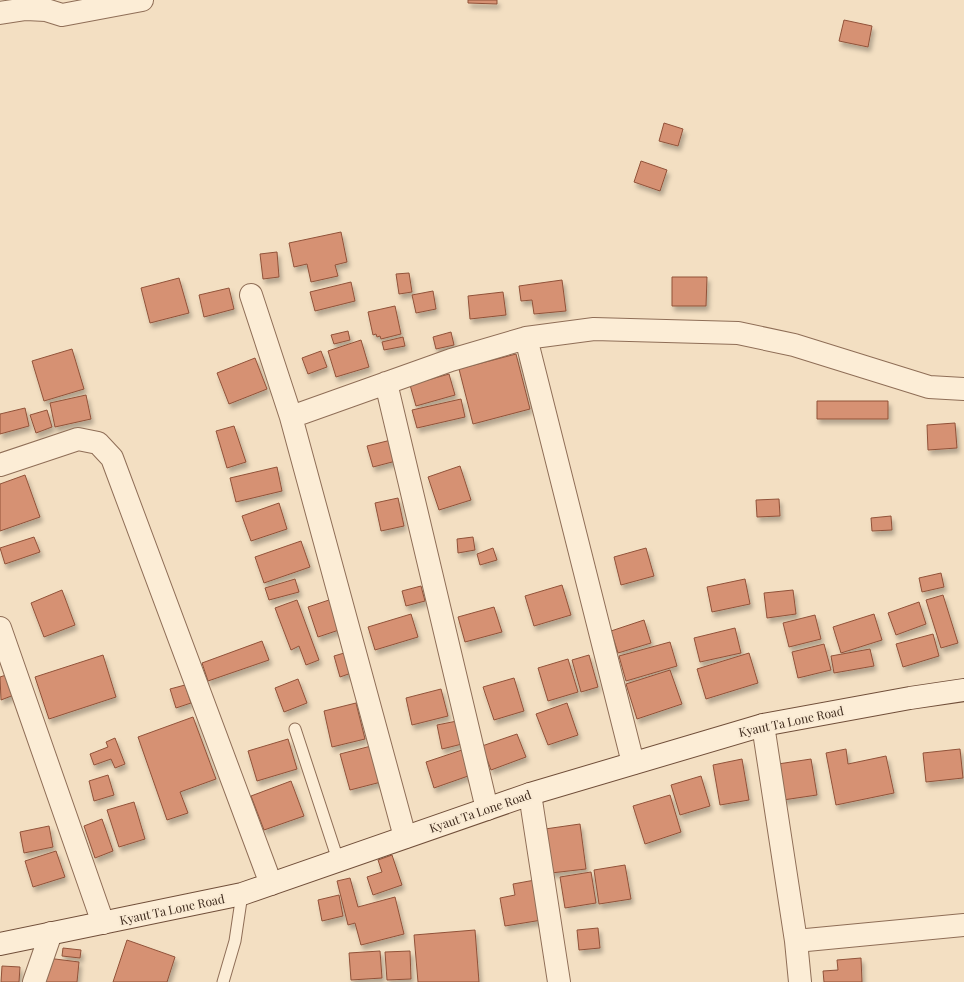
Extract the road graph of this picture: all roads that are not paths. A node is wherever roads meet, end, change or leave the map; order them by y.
1 (142, 0) edge
2 (0, 13) edge
3 (251, 296) dead end
4 (526, 338) junction
5 (386, 383) junction
6 (964, 389) edge
7 (292, 417) junction
8 (0, 465) edge
9 (0, 628) edge
10 (964, 690) edge
11 (763, 725) junction
12 (295, 729) dead end
13 (633, 763) junction
14 (530, 794) junction
15 (487, 809) junction
16 (405, 837) junction
17 (338, 860) junction
18 (271, 884) junction
19 (242, 894) junction
20 (103, 923) junction
21 (964, 925) edge
22 (51, 933) junction
23 (796, 941) junction
24 (0, 944) edge
25 (34, 982) edge
26 (223, 982) edge
27 (559, 982) edge
28 (800, 982) edge

1 - 2 street
3 - 7 street
4 - 5 street
4 - 6 street
4 - 13 street
5 - 7 street
5 - 15 street
7 - 16 street
8 - 18 street
9 - 20 street
10 - 11 street, Kyaut Ta Lone Road
11 - 13 street, Kyaut Ta Lone Road
11 - 23 street
12 - 17 lane
13 - 14 street, Kyaut Ta Lone Road
14 - 15 street, Kyaut Ta Lone Road
14 - 27 street
15 - 16 street, Kyaut Ta Lone Road
16 - 17 street, Kyaut Ta Lone Road
17 - 18 street, Kyaut Ta Lone Road
18 - 19 street, Kyaut Ta Lone Road
19 - 20 street, Kyaut Ta Lone Road
19 - 26 lane
20 - 22 street, Kyaut Ta Lone Road
21 - 23 street
22 - 24 street, Kyaut Ta Lone Road
22 - 25 street
23 - 28 street

